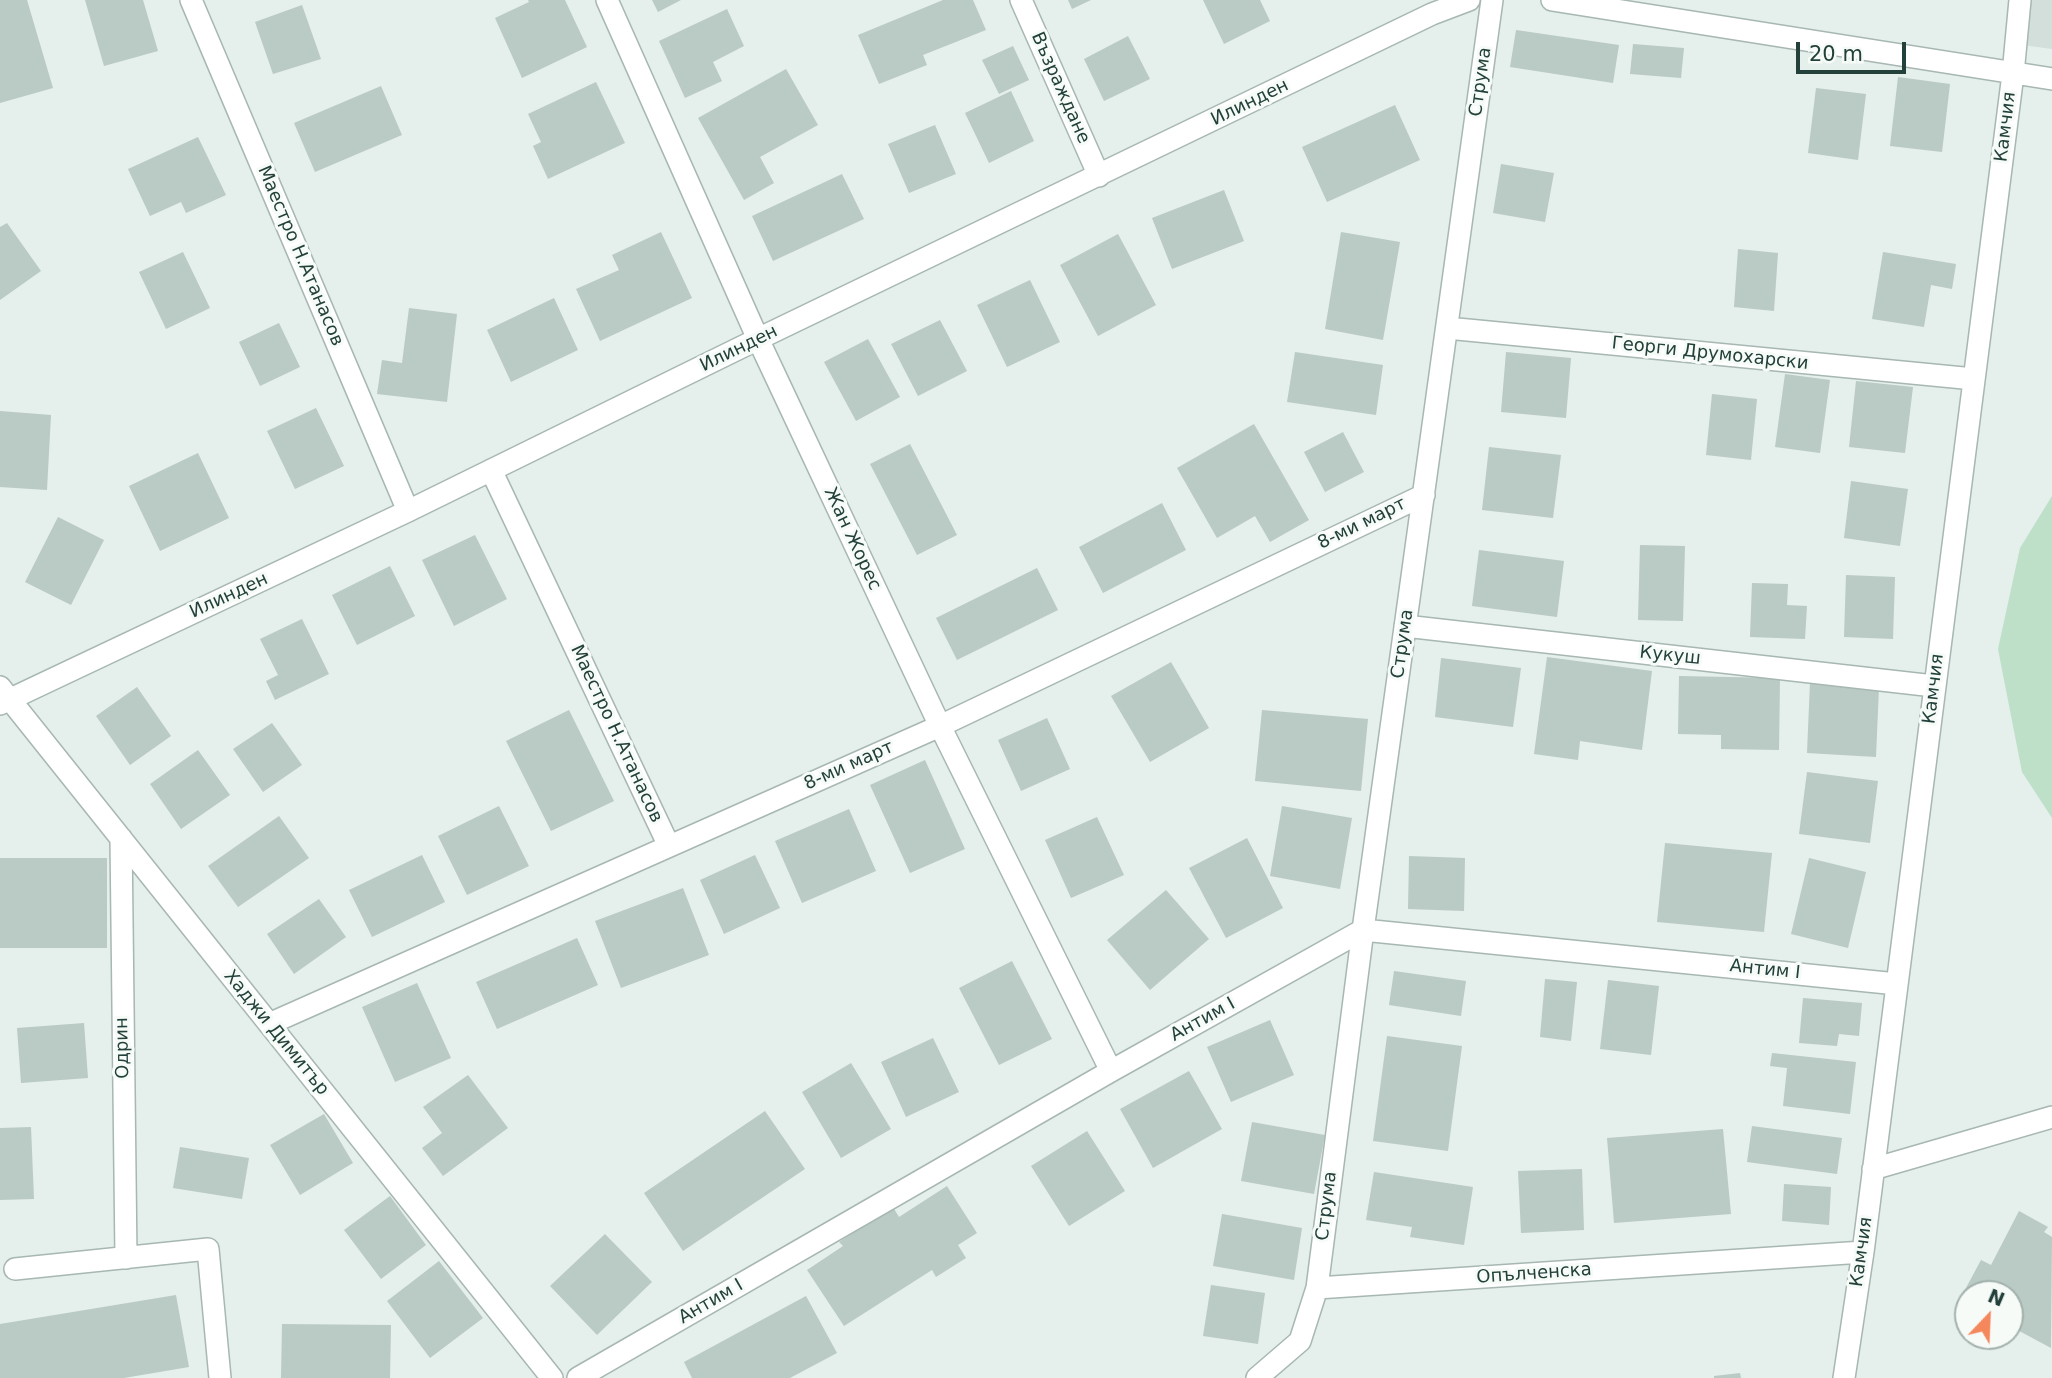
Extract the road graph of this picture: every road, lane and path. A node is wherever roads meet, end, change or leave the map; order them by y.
1 (191, 0) edge
2 (607, 0) edge
3 (1021, 0) edge
4 (1469, 0) edge
5 (1492, 0) edge
6 (1552, 0) edge
7 (2020, 0) edge
8 (1429, 7) edge
9 (2012, 74) junction
10 (2052, 79) edge
11 (1099, 176) junction
12 (1447, 328) junction
13 (758, 339) junction
14 (1974, 379) junction
15 (492, 470) junction
16 (1424, 495) junction
17 (408, 511) junction
18 (1405, 626) junction
19 (1934, 686) junction
20 (3, 697) edge
21 (940, 726) junction
22 (121, 838) junction
23 (668, 846) junction
24 (1363, 930) junction
25 (1897, 984) junction
26 (269, 1024) junction
27 (1111, 1071) junction
28 (2052, 1117) edge
29 (1873, 1169) junction
30 (1863, 1252) junction
31 (126, 1258) junction
32 (15, 1269) dead end
33 (1317, 1288) junction
34 (220, 1378) edge
35 (552, 1378) edge
36 (578, 1378) edge
37 (1257, 1378) edge
38 (1844, 1378) edge

1 - 17 street, Маестро Н.Атанасов
2 - 13 street, Жан Жорес
3 - 11 street, Възраждане
4 - 8 street, Илинден
5 - 12 street, Струма
6 - 9 street
7 - 9 street, Камчия
8 - 11 street, Илинден
9 - 10 street
9 - 14 street, Камчия
11 - 13 street, Илинден
12 - 14 street, Георги Друмохарски
12 - 16 street, Струма
13 - 15 street, Илинден
13 - 21 street, Жан Жорес
14 - 19 street, Камчия
15 - 17 street, Илинден
15 - 23 street, Маестро Н.Атанасов
16 - 18 street, Струма
16 - 21 street, 8-ми март
17 - 20 street, Илинден
18 - 19 street, Кукуш
18 - 24 street, Струма
19 - 25 street, Камчия
20 - 22 street, Хаджи Димитър
21 - 23 street, 8-ми март
21 - 27 street, Жан Жорес
22 - 26 street, Хаджи Димитър
22 - 31 street, Одрин
23 - 26 street, 8-ми март
24 - 25 street, Антим I
24 - 27 street, Антим I
24 - 33 street, Струма
25 - 29 street, Камчия
26 - 35 street, Хаджи Димитър
27 - 36 street, Антим I
28 - 29 street
29 - 30 street, Камчия
30 - 33 street, Опълченска
30 - 38 street, Камчия
31 - 32 street
31 - 34 street
33 - 37 street

